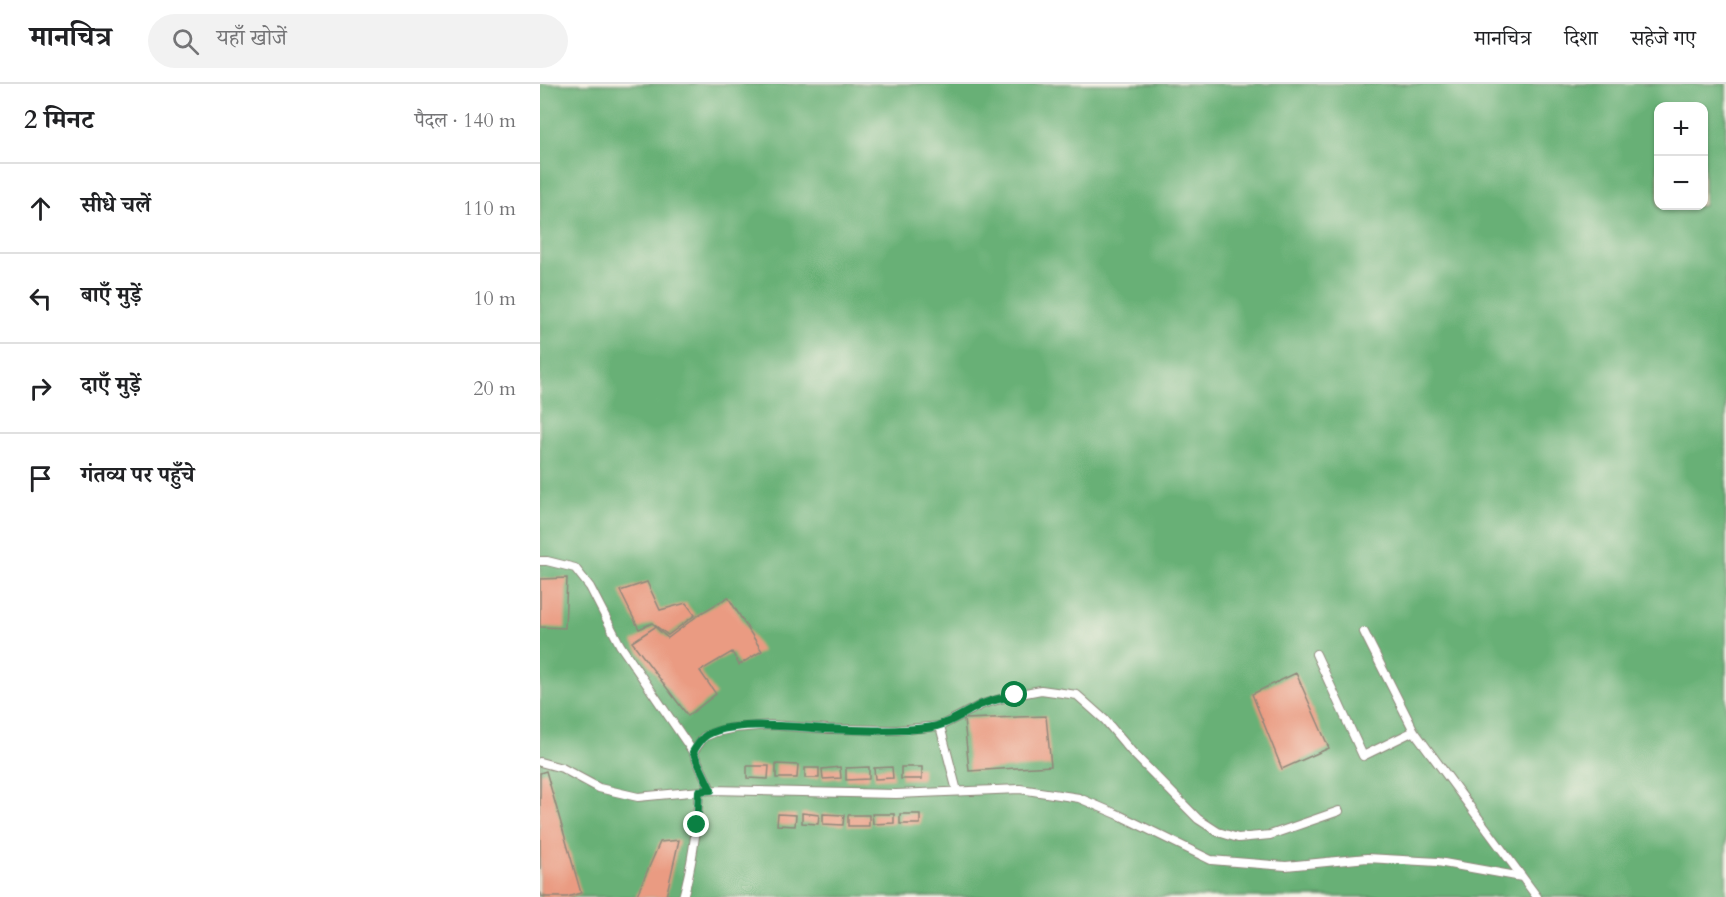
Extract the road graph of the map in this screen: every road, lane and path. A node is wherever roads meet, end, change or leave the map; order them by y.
1 (540, 561) edge
2 (1364, 632) dead end
3 (1316, 654) dead end
4 (940, 726) junction
5 (1414, 731) junction
6 (693, 752) junction
7 (540, 762) edge
8 (711, 790) junction
9 (699, 791) junction
10 (957, 791) junction
11 (1340, 811) dead end
12 (1522, 877) junction
13 (683, 897) edge
14 (1537, 897) edge

1 - 6 lane
2 - 5 lane
3 - 5 lane
4 - 6 lane
4 - 10 lane
4 - 11 lane
5 - 12 lane
6 - 8 lane
7 - 9 lane
8 - 9 lane
8 - 10 lane
9 - 13 lane
10 - 12 lane
12 - 14 lane

